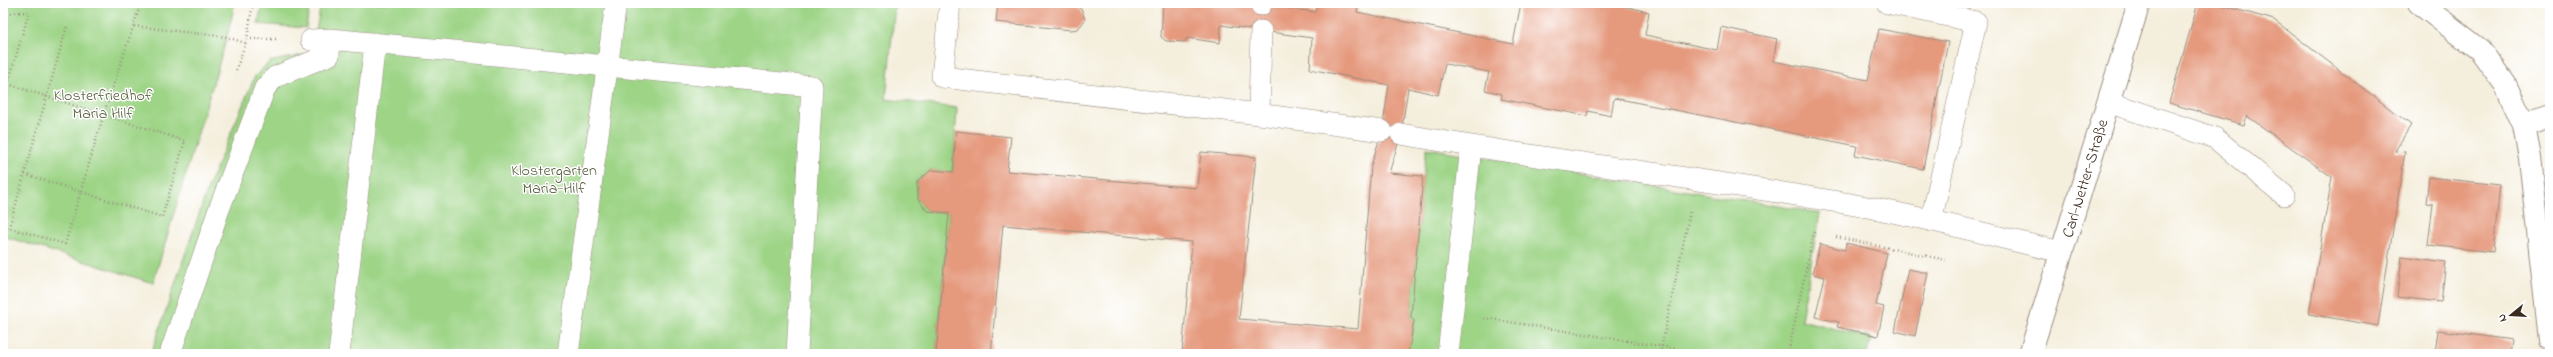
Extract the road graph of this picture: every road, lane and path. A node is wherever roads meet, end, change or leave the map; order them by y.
1 (141, 3) edge
2 (616, 3) edge
3 (950, 3) edge
4 (1887, 3) edge
5 (2139, 3) edge
6 (2420, 3) edge
7 (3, 13) edge
8 (67, 26) dead end
9 (134, 26) junction
10 (1261, 31) dead end
11 (245, 43) dead end
12 (375, 43) junction
13 (608, 67) junction
14 (8, 84) junction
15 (46, 95) junction
16 (3, 100) edge
17 (2108, 102) junction
18 (104, 113) junction
19 (1259, 114) junction
20 (2550, 116) edge
21 (2524, 125) junction
22 (1471, 147) junction
23 (24, 174) junction
24 (1698, 178) junction
25 (81, 191) junction
26 (2284, 195) dead end
27 (1931, 221) junction
28 (3, 226) edge
29 (9, 228) junction
30 (1820, 234) dead end
31 (1835, 237) dead end
32 (2061, 252) junction
33 (1946, 260) dead end
34 (1453, 313) junction
35 (2550, 340) edge
36 (1661, 346) junction
37 (170, 354) edge
38 (340, 354) edge
39 (568, 354) edge
40 (796, 354) edge
41 (1448, 354) edge
42 (1660, 354) edge
43 (1709, 354) edge
44 (1788, 354) edge
45 (2030, 354) edge

1 - 9 path
2 - 13 lane
3 - 19 lane
4 - 27 lane
5 - 17 street, Carl-Netter-Straße
6 - 21 street
7 - 14 path
8 - 15 path
9 - 11 path
9 - 18 path
10 - 19 lane
12 - 13 lane
12 - 37 lane
12 - 38 lane
13 - 39 lane
13 - 40 lane
14 - 15 path
14 - 16 path
15 - 18 path
15 - 23 path
17 - 26 lane
17 - 32 street, Carl-Netter-Straße
18 - 25 path
18 - 25 path
19 - 22 lane
20 - 21 street
21 - 35 street
22 - 24 lane
22 - 34 lane
23 - 25 path
23 - 29 path
24 - 27 lane
24 - 36 path
25 - 29 path
27 - 32 lane
28 - 29 path
30 - 44 path
31 - 33 path
32 - 45 street, Carl-Netter-Straße
34 - 36 path
34 - 41 lane
36 - 42 path
36 - 43 path

